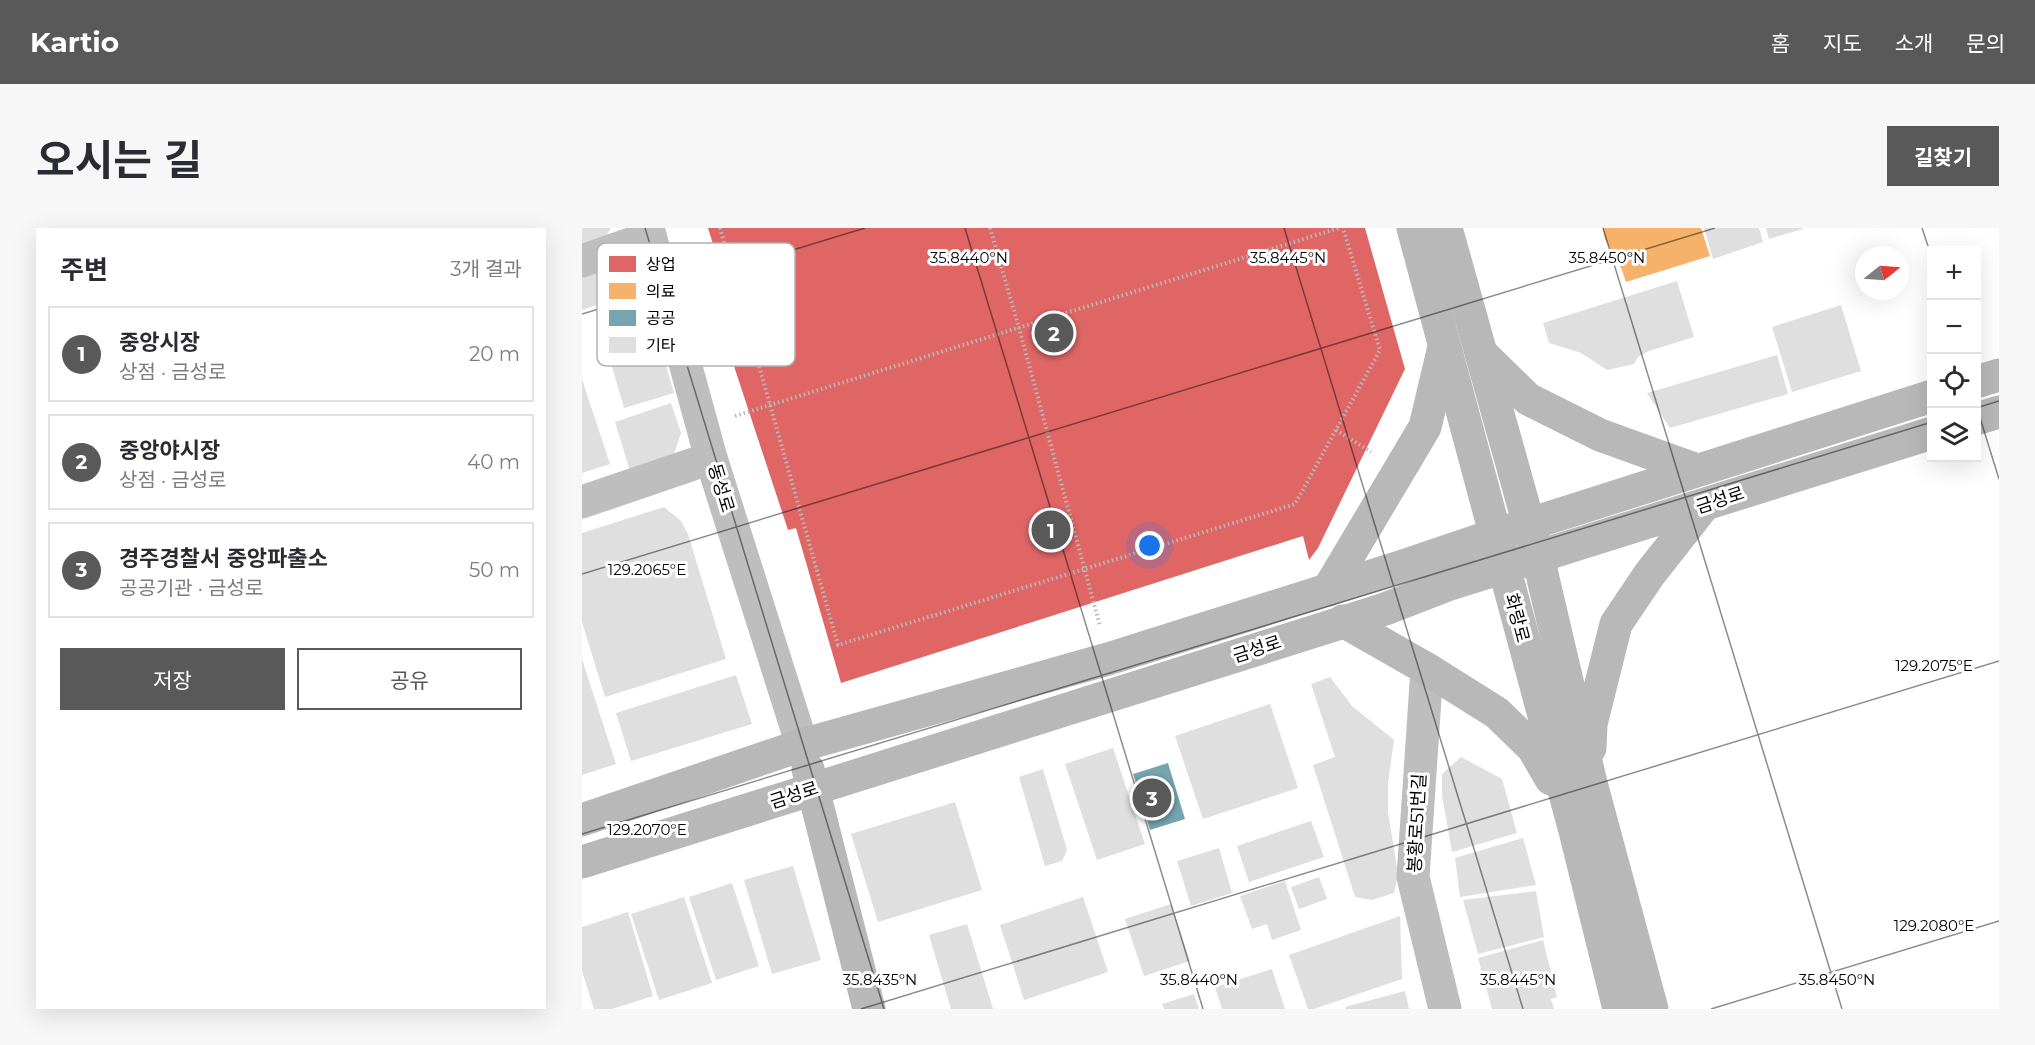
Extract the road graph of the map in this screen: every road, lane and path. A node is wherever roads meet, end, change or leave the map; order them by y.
1 (720, 228) edge
2 (990, 228) edge
3 (1341, 228) edge
4 (1413, 228) edge
5 (1446, 228) edge
6 (649, 233) edge
7 (625, 243) edge
8 (724, 243) edge
9 (597, 255) edge
10 (582, 261) edge
11 (1020, 328) junction
12 (1444, 346) junction
13 (1481, 353) junction
14 (686, 366) edge
15 (760, 366) edge
16 (1999, 375) edge
17 (1981, 381) edge
18 (1927, 398) edge
19 (771, 406) junction
20 (1999, 412) edge
21 (1981, 418) edge
22 (1927, 435) edge
23 (711, 458) junction
24 (1697, 470) junction
25 (582, 502) edge
26 (1704, 505) junction
27 (1528, 524) junction
28 (1495, 535) junction
29 (1538, 557) junction
30 (1504, 568) junction
31 (1085, 569) junction
32 (1328, 590) junction
33 (1343, 621) junction
34 (1108, 659) junction
35 (1427, 669) junction
36 (802, 745) junction
37 (1591, 783) junction
38 (813, 789) junction
39 (1570, 815) junction
40 (582, 819) edge
41 (582, 862) edge
42 (869, 1009) edge
43 (1444, 1009) edge
44 (1619, 1009) edge
45 (1652, 1009) edge

1 - 8 path
2 - 11 path
3 - 11 path
3 - 31 path
4 - 12 street, 화랑로
5 - 13 street, 화랑로
6 - 7 street
9 - 10 street
11 - 19 path
11 - 31 path
12 - 28 street, 화랑로
12 - 32 street
13 - 24 street
13 - 27 street, 화랑로
14 - 23 street, 동성로
15 - 19 path
16 - 17 street
18 - 24 street, 금성로
19 - 23 path
19 - 31 path
20 - 21 street
22 - 26 street, 금성로
23 - 25 street
23 - 36 street, 동성로
24 - 27 street, 금성로
26 - 29 street, 금성로
26 - 37 street
27 - 28 street, 금성로
27 - 29 street, 화랑로
28 - 30 street, 화랑로
28 - 32 street, 금성로
29 - 30 street, 금성로
29 - 37 street, 화랑로
30 - 33 street, 금성로
30 - 39 street, 화랑로
31 - 34 path
32 - 34 street, 금성로
33 - 35 street
33 - 38 street, 금성로
34 - 36 street, 금성로
35 - 39 street
35 - 43 street, 봉황로51번길
36 - 38 street
36 - 40 street, 금성로
37 - 45 street, 화랑로
38 - 41 street, 금성로
38 - 42 street
39 - 44 street, 화랑로

